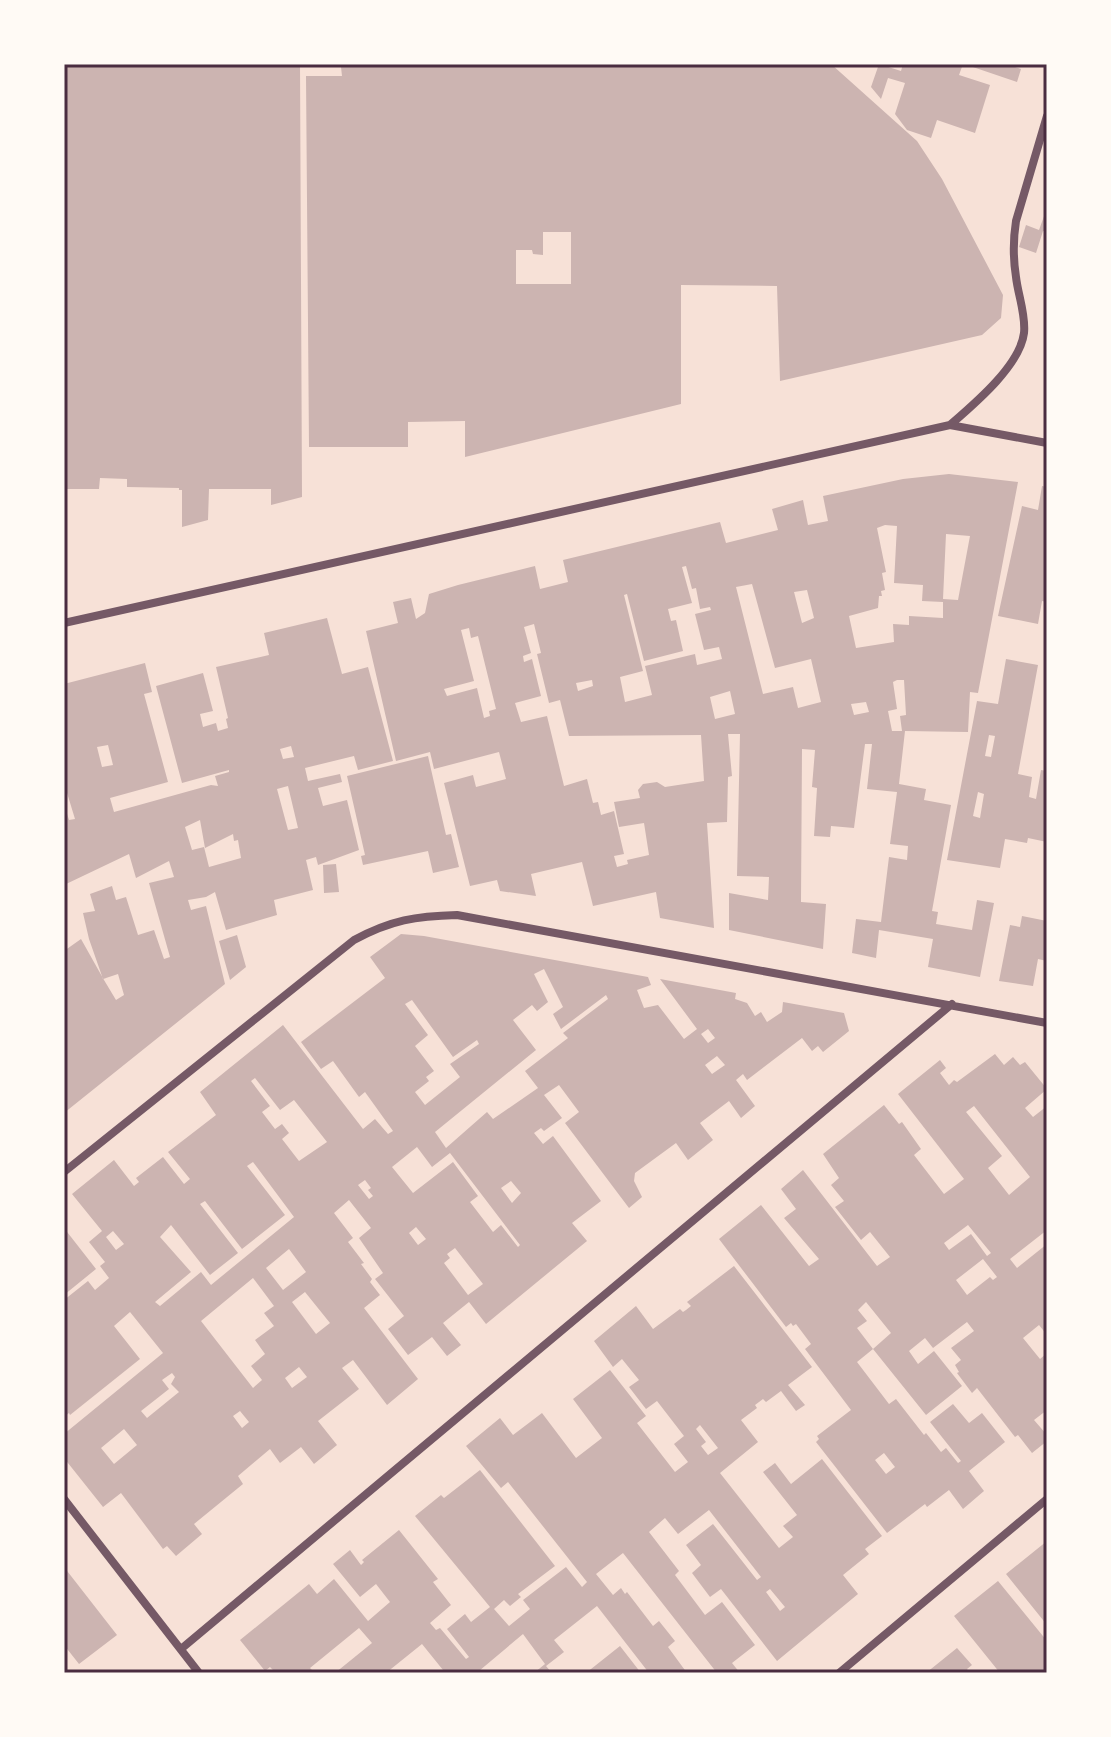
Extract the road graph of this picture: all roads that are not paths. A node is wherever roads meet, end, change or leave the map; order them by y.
1 (1047, 116) edge
2 (950, 425) junction
3 (1047, 443) edge
4 (64, 623) edge
5 (952, 1004) junction
6 (1047, 1023) edge
7 (64, 1172) edge
8 (64, 1499) edge
9 (1047, 1499) edge
10 (181, 1649) junction
11 (199, 1673) edge
12 (839, 1673) edge

1 - 2 street
2 - 3 street
2 - 4 street
5 - 6 street
5 - 7 street
5 - 10 street
8 - 10 street
9 - 12 street
10 - 11 street

